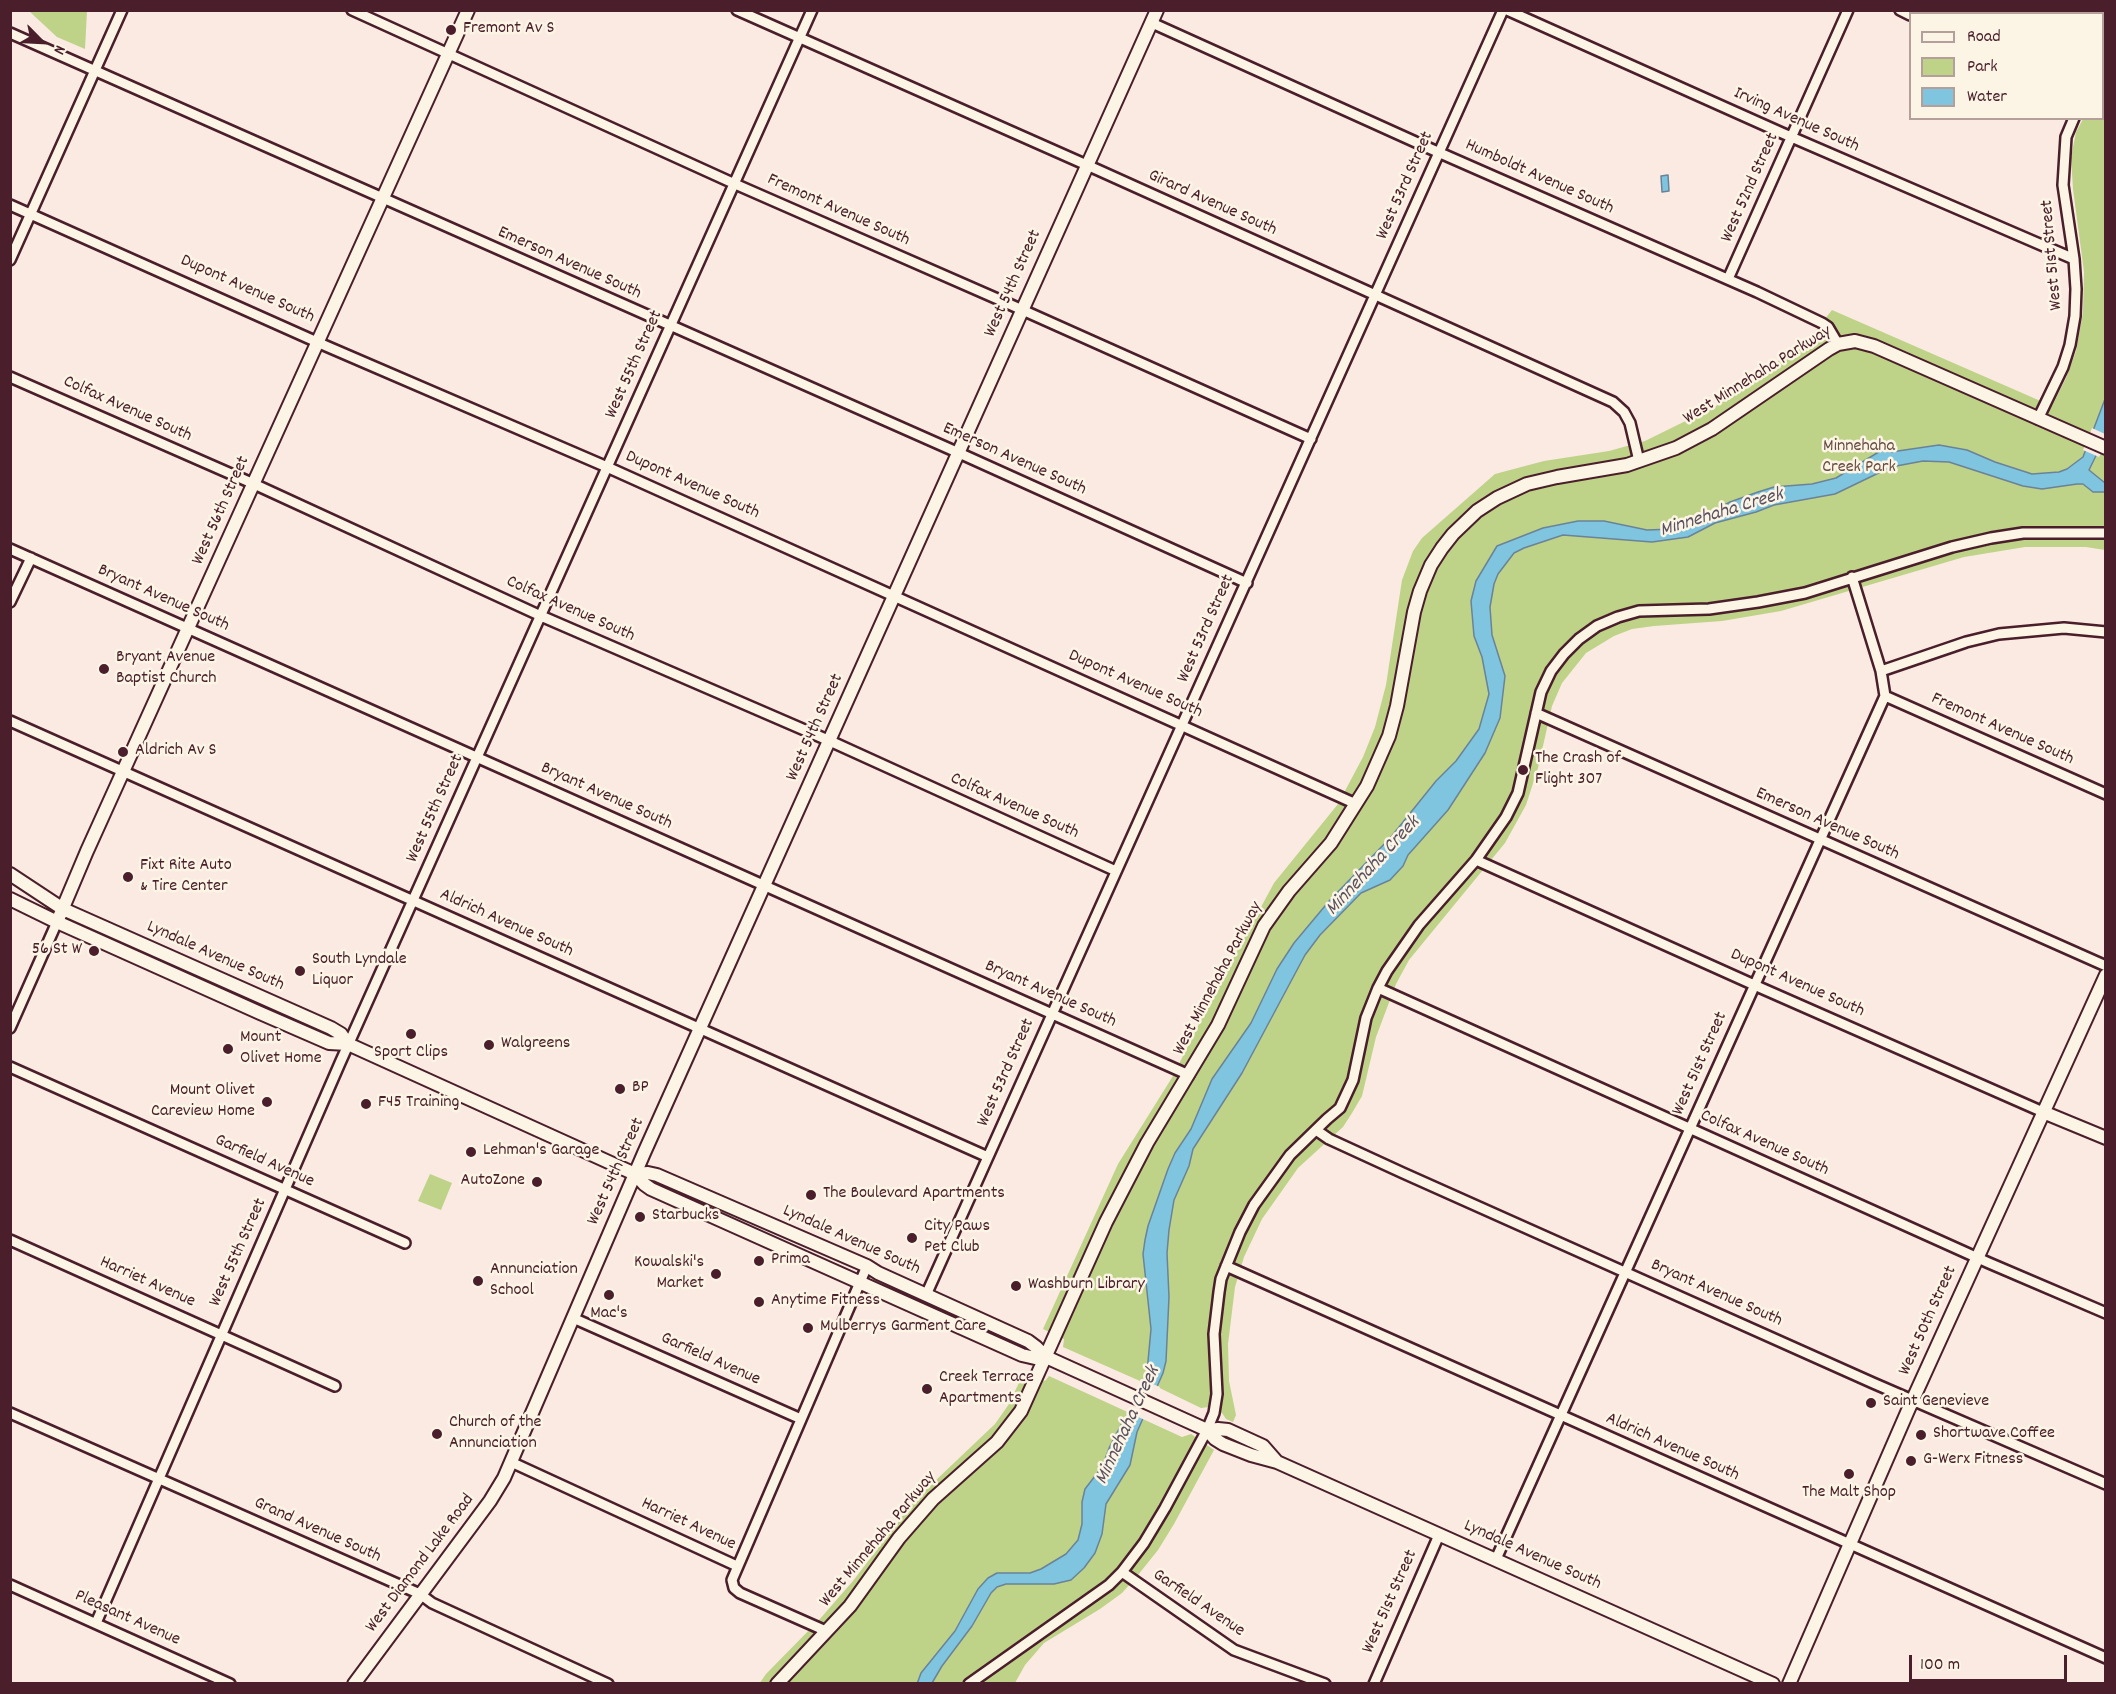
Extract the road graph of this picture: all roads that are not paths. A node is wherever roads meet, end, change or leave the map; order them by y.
1 (122, 10) edge
2 (352, 10) edge
3 (468, 10) edge
4 (737, 10) edge
5 (812, 10) edge
6 (1157, 10) edge
7 (1505, 10) edge
8 (1848, 10) edge
9 (1152, 23) junction
10 (10, 33) edge
11 (799, 39) junction
12 (448, 53) junction
13 (94, 70) junction
14 (2073, 120) edge
15 (1791, 137) junction
16 (1439, 152) junction
17 (1088, 165) junction
18 (735, 184) junction
19 (382, 198) junction
20 (10, 205) edge
21 (30, 213) junction
22 (2074, 259) junction
23 (10, 260) edge
24 (1728, 279) junction
25 (1375, 295) junction
26 (1022, 310) junction
27 (671, 326) junction
28 (317, 341) junction
29 (1838, 344) junction
30 (10, 377) edge
31 (2038, 419) junction
32 (1311, 439) junction
33 (2106, 447) edge
34 (959, 453) junction
35 (1639, 461) junction
36 (607, 467) junction
37 (254, 484) junction
38 (2106, 533) edge
39 (10, 549) edge
40 (31, 558) junction
41 (1852, 577) junction
42 (1246, 583) junction
43 (895, 596) junction
44 (10, 602) edge
45 (541, 616) junction
46 (189, 628) junction
47 (2106, 632) edge
48 (1881, 671) junction
49 (1885, 696) junction
50 (1536, 713) junction
51 (10, 721) edge
52 (1182, 725) junction
53 (830, 741) junction
54 (477, 758) junction
55 (124, 772) junction
56 (2106, 794) edge
57 (1356, 804) junction
58 (1820, 840) junction
59 (1476, 860) junction
60 (1116, 871) junction
61 (10, 874) edge
62 (765, 885) junction
63 (10, 898) edge
64 (412, 901) junction
65 (63, 909) junction
66 (57, 922) junction
67 (2106, 966) edge
68 (2106, 975) edge
69 (1754, 985) junction
70 (1378, 988) junction
71 (1051, 1014) junction
72 (10, 1028) edge
73 (701, 1029) junction
74 (348, 1044) junction
75 (10, 1066) edge
76 (1189, 1076) junction
77 (2043, 1112) junction
78 (1690, 1128) junction
79 (1316, 1130) junction
80 (2106, 1138) edge
81 (988, 1157) junction
82 (635, 1174) junction
83 (285, 1189) junction
84 (10, 1240) edge
85 (405, 1243) dead end
86 (1977, 1257) junction
87 (867, 1266) junction
88 (1226, 1266) junction
89 (1625, 1272) junction
90 (860, 1282) junction
91 (926, 1295) junction
92 (2106, 1313) edge
93 (573, 1318) junction
94 (221, 1335) junction
95 (1046, 1357) junction
96 (335, 1386) dead end
97 (1913, 1400) junction
98 (10, 1413) edge
99 (1560, 1415) junction
100 (801, 1419) junction
101 (1207, 1430) junction
102 (511, 1462) junction
103 (158, 1479) junction
104 (2106, 1484) edge
105 (1439, 1535) junction
106 (1848, 1545) junction
107 (1496, 1559) junction
108 (737, 1566) junction
109 (1122, 1572) junction
110 (10, 1585) edge
111 (420, 1594) junction
112 (96, 1623) junction
113 (826, 1631) junction
114 (2106, 1658) edge
115 (1375, 1681) edge
116 (230, 1683) edge
117 (354, 1683) edge
118 (608, 1683) edge
119 (777, 1683) edge
120 (969, 1683) edge
121 (1325, 1683) edge
122 (1387, 1683) edge
123 (1773, 1683) edge
124 (1788, 1683) edge

1 - 13 street
2 - 12 street, Fremont Avenue South
3 - 12 street, West 56th Street
4 - 11 street, Girard Avenue South
5 - 11 street, West 55th Street
6 - 9 street, West 54th Street
7 - 15 street, Irving Avenue South
7 - 16 street, West 53rd Street
8 - 15 street, West 52nd Street
9 - 16 street, Humboldt Avenue South
9 - 17 street, West 54th Street
10 - 13 street, Emerson Avenue South
11 - 17 street, Girard Avenue South
11 - 18 street, West 55th Street
12 - 18 street, Fremont Avenue South
12 - 19 street, West 56th Street
13 - 19 street, Emerson Avenue South
13 - 21 street
14 - 22 street, West 51st Street
15 - 22 street, Irving Avenue South
15 - 24 street, West 52nd Street
16 - 24 street, Humboldt Avenue South
16 - 25 street, West 53rd Street
17 - 25 street, Girard Avenue South
17 - 26 street, West 54th Street
18 - 26 street, Fremont Avenue South
18 - 27 street, West 55th Street
19 - 27 street, Emerson Avenue South
19 - 28 street, West 56th Street
20 - 21 street, Dupont Avenue South
21 - 23 street
21 - 28 street, Dupont Avenue South
22 - 31 street, West 51st Street
24 - 29 street, Humboldt Avenue South
25 - 32 street, West 53rd Street
25 - 35 street, Girard Avenue South
26 - 32 street, Fremont Avenue South
26 - 34 street, West 54th Street
27 - 34 street, Emerson Avenue South
27 - 36 street, West 55th Street
28 - 36 street, Dupont Avenue South
28 - 37 street, West 56th Street
29 - 31 street, West Minnehaha Parkway
29 - 35 street, West Minnehaha Parkway
30 - 37 street, Colfax Avenue South
31 - 33 street, West Minnehaha Parkway
32 - 42 street, West 53rd Street
34 - 42 street, Emerson Avenue South
34 - 43 street, West 54th Street
35 - 57 street, West Minnehaha Parkway
36 - 43 street, Dupont Avenue South
36 - 45 street, West 55th Street
37 - 45 street, Colfax Avenue South
37 - 46 street, West 56th Street
38 - 41 street
39 - 40 street, Bryant Avenue South
40 - 44 street
40 - 46 street, Bryant Avenue South
41 - 48 street
41 - 50 street
42 - 52 street, West 53rd Street
43 - 52 street, Dupont Avenue South
43 - 53 street, West 54th Street
45 - 53 street, Colfax Avenue South
45 - 54 street, West 55th Street
46 - 54 street, Bryant Avenue South
46 - 55 street, West 56th Street
47 - 48 street
48 - 49 street
49 - 56 street, Fremont Avenue South
49 - 58 street, West 51st Street
50 - 58 street, Emerson Avenue South
50 - 59 street
51 - 55 street, Aldrich Avenue South
52 - 57 street, Dupont Avenue South
52 - 60 street, West 53rd Street
53 - 60 street, Colfax Avenue South
53 - 62 street, West 54th Street
54 - 62 street, Bryant Avenue South
54 - 64 street, West 55th Street
55 - 64 street, Aldrich Avenue South
55 - 65 street, West 56th Street
57 - 76 street, West Minnehaha Parkway
58 - 67 street, Emerson Avenue South
58 - 69 street, West 51st Street
59 - 69 street, Dupont Avenue South
59 - 70 street
60 - 71 street, West 53rd Street
61 - 65 street, Lyndale Avenue South
62 - 71 street, Bryant Avenue South
62 - 73 street, West 54th Street
63 - 66 street, Lyndale Avenue South
64 - 73 street, Aldrich Avenue South
64 - 74 street, West 55th Street
65 - 66 street, West 56th Street
65 - 74 street, Lyndale Avenue South
66 - 72 street, West 56th Street
66 - 74 street, Lyndale Avenue South
68 - 77 street, West 50th Street
69 - 77 street, Dupont Avenue South
69 - 78 street, West 51st Street
70 - 78 street, Colfax Avenue South
70 - 79 street
71 - 76 street, Bryant Avenue South
71 - 81 street, West 53rd Street
73 - 81 street, Aldrich Avenue South
73 - 82 street, West 54th Street
74 - 82 street, Lyndale Avenue South
74 - 83 street, West 55th Street
75 - 83 street, Garfield Avenue
76 - 95 street, West Minnehaha Parkway
77 - 80 street, Dupont Avenue South
77 - 86 street, West 50th Street
78 - 86 street, Colfax Avenue South
78 - 89 street, West 51st Street
79 - 88 street
79 - 89 street, Bryant Avenue South
81 - 91 street, West 53rd Street
82 - 87 street, Lyndale Avenue South
82 - 90 street, Lyndale Avenue South
82 - 93 street, West 54th Street
83 - 85 street, Garfield Avenue
83 - 94 street, West 55th Street
84 - 94 street, Harriet Avenue
86 - 92 street, Colfax Avenue South
86 - 97 street, West 50th Street
87 - 90 street
87 - 91 street, Lyndale Avenue South
88 - 99 street, Aldrich Avenue South
88 - 101 street
89 - 97 street, Bryant Avenue South
89 - 99 street, West 51st Street
90 - 95 street, Lyndale Avenue South
90 - 100 street
91 - 95 street, Lyndale Avenue South
93 - 100 street, Garfield Avenue
93 - 102 street, West 54th Street
94 - 96 street, Harriet Avenue
94 - 103 street, West 55th Street
95 - 101 street, Lyndale Avenue South
95 - 113 street, West Minnehaha Parkway
97 - 104 street, Bryant Avenue South
97 - 106 street, West 50th Street
98 - 103 street, Grand Avenue South
99 - 106 street, Aldrich Avenue South
99 - 107 street, West 51st Street
100 - 108 street
101 - 105 street, Lyndale Avenue South
101 - 109 street
102 - 108 street, Harriet Avenue
102 - 111 street, West Diamond Lake Road
103 - 111 street, Grand Avenue South
103 - 112 street, West 55th Street
105 - 107 street, Lyndale Avenue South
105 - 115 street, West 51st Street
106 - 114 street, Aldrich Avenue South
106 - 124 street, West 50th Street
107 - 123 street, Lyndale Avenue South
108 - 113 street, Harriet Avenue
109 - 120 street
109 - 121 street, Garfield Avenue
110 - 112 street, Pleasant Avenue
111 - 117 street, West Diamond Lake Road
111 - 118 street, Grand Avenue South
112 - 116 street, Pleasant Avenue
113 - 119 street, West Minnehaha Parkway
115 - 122 street

